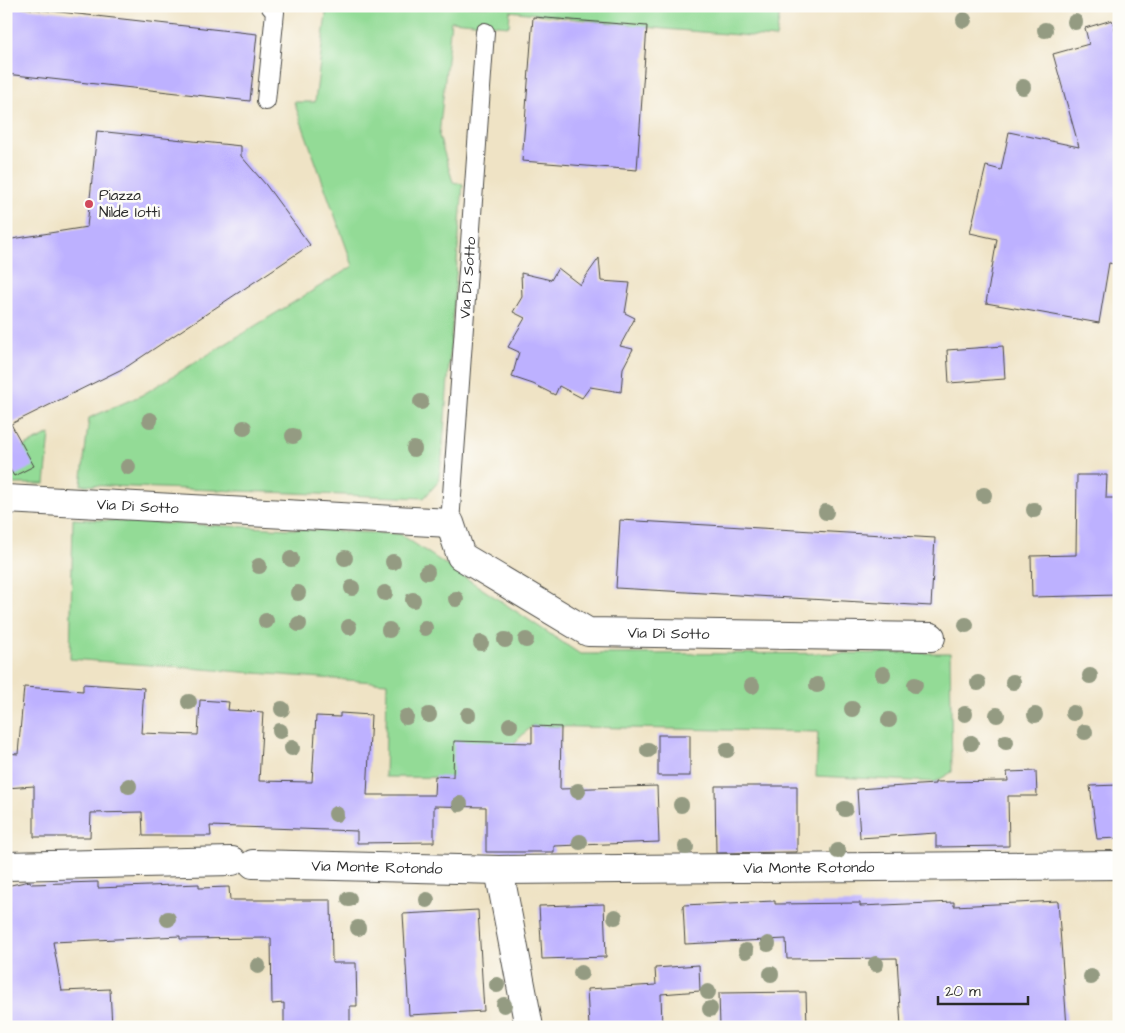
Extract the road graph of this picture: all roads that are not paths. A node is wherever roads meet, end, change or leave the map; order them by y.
1 (270, 6) edge
2 (485, 32) dead end
3 (266, 101) dead end
4 (6, 499) edge
5 (450, 523) junction
6 (931, 637) dead end
7 (1119, 865) edge
8 (6, 866) edge
9 (499, 870) junction
10 (529, 1027) edge

1 - 3 lane
2 - 5 lane, Via Di Sotto
4 - 5 street, Via Di Sotto
5 - 6 street, Via Di Sotto
7 - 9 street, Via Monte Rotondo
8 - 9 street, Via Monte Rotondo
9 - 10 street

